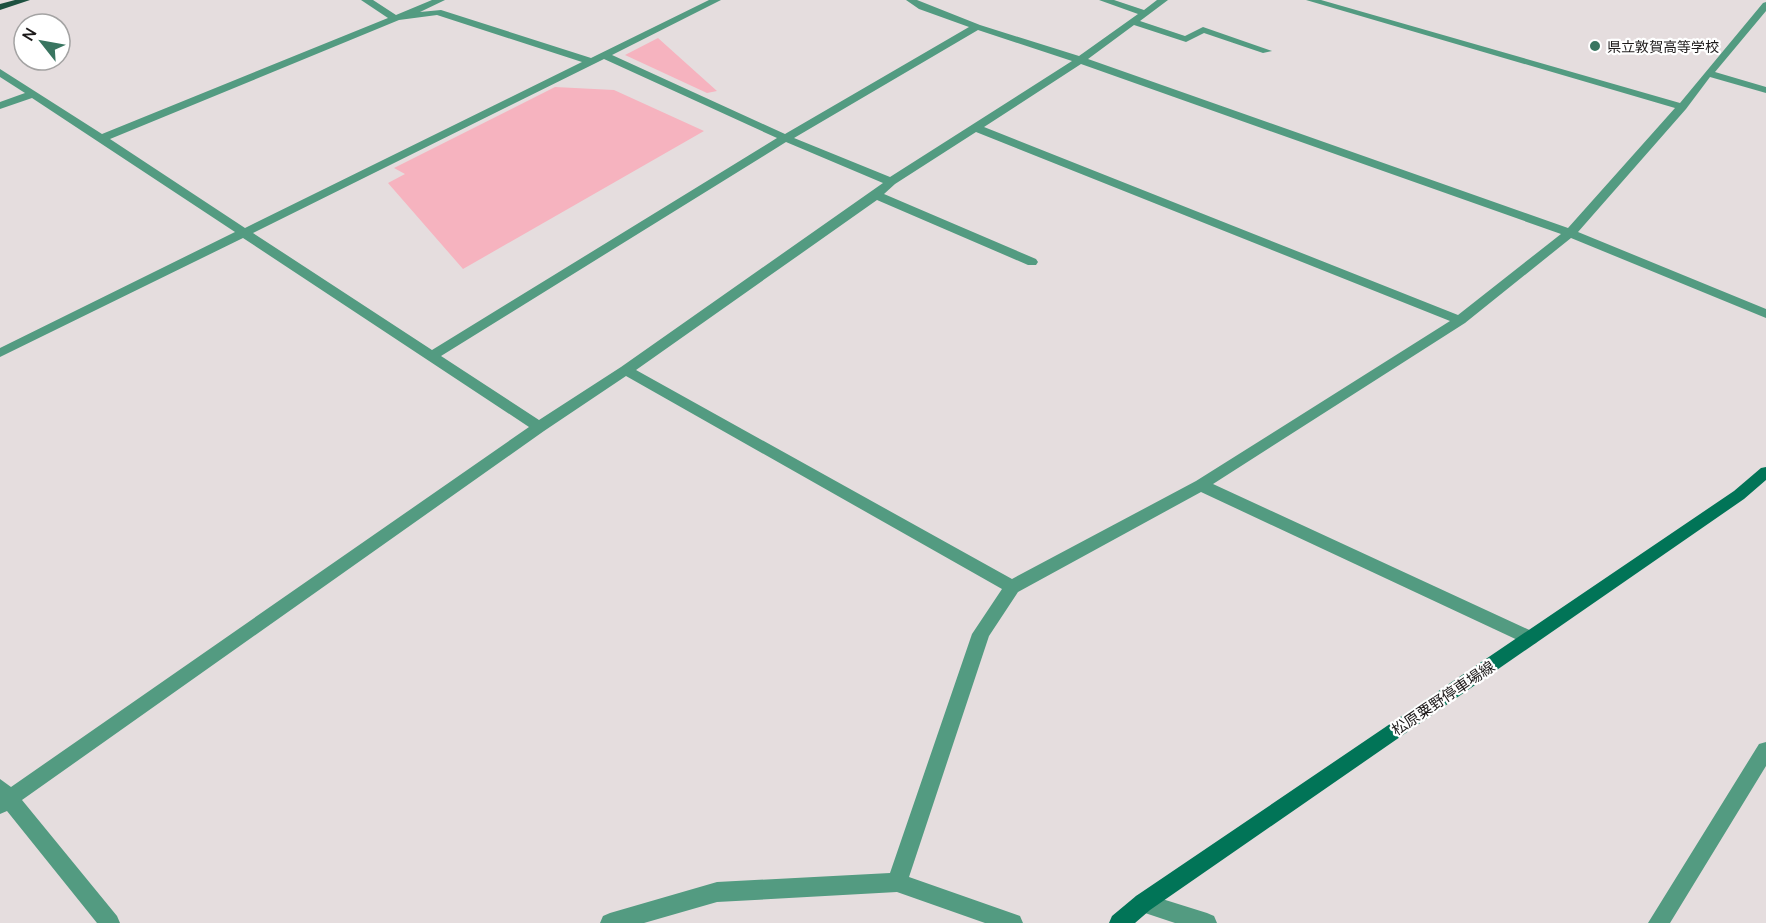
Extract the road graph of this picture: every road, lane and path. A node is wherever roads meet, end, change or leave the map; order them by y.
1 (25, 0) edge
2 (366, 0) edge
3 (440, 0) edge
4 (716, 0) edge
5 (911, 0) edge
6 (934, 0) edge
7 (1104, 0) edge
8 (1163, 0) edge
9 (1311, 0) edge
10 (1766, 5) edge
11 (0, 7) edge
12 (922, 7) junction
13 (1145, 13) junction
14 (395, 18) junction
15 (1134, 22) junction
16 (977, 27) junction
17 (1267, 51) dead end
18 (603, 55) junction
19 (1080, 60) junction
20 (590, 61) junction
21 (0, 72) edge
22 (1708, 73) junction
23 (1766, 90) edge
24 (33, 94) junction
25 (0, 106) edge
26 (1682, 107) junction
27 (977, 128) junction
28 (785, 138) junction
29 (101, 139) junction
30 (891, 182) junction
31 (876, 195) junction
32 (1570, 233) junction
33 (244, 234) junction
34 (1032, 262) dead end
35 (1766, 314) edge
36 (1460, 320) junction
37 (0, 353) edge
38 (430, 357) junction
39 (626, 370) junction
40 (538, 426) junction
41 (1766, 472) edge
42 (1201, 485) junction
43 (1012, 587) junction
44 (1530, 638) junction
45 (1766, 750) edge
46 (3, 797) edge
47 (897, 882) junction
48 (1143, 903) junction
49 (110, 923) edge
50 (610, 923) edge
51 (1012, 923) edge
52 (1119, 923) edge
53 (1207, 923) edge
54 (1658, 923) edge

1 - 11 main road
2 - 14 street
3 - 14 street
4 - 18 street
5 - 12 street
6 - 12 street
7 - 13 street
8 - 13 street
9 - 26 street
10 - 22 street
12 - 16 street
13 - 15 street
14 - 20 street
14 - 29 street
15 - 17 street
15 - 19 street
16 - 19 street
16 - 28 street
18 - 20 street
18 - 28 street
19 - 27 street
19 - 32 street
20 - 33 street
21 - 24 street
22 - 23 street
22 - 26 street
24 - 25 street
24 - 29 street
26 - 32 street
27 - 30 street
27 - 36 street
28 - 30 street
28 - 38 street
29 - 33 street
30 - 31 street
31 - 34 street
31 - 39 street
32 - 35 street
32 - 36 street
33 - 37 street
33 - 38 street
36 - 42 street
38 - 40 street
39 - 40 street
39 - 43 street
40 - 46 street
41 - 44 main road, 松原粟野停車場線
42 - 43 street
42 - 44 street
43 - 47 street
44 - 48 main road, 松原粟野停車場線
45 - 54 street
46 - 49 street
47 - 50 street
47 - 51 street
48 - 52 main road, 松原粟野停車場線
48 - 53 street

